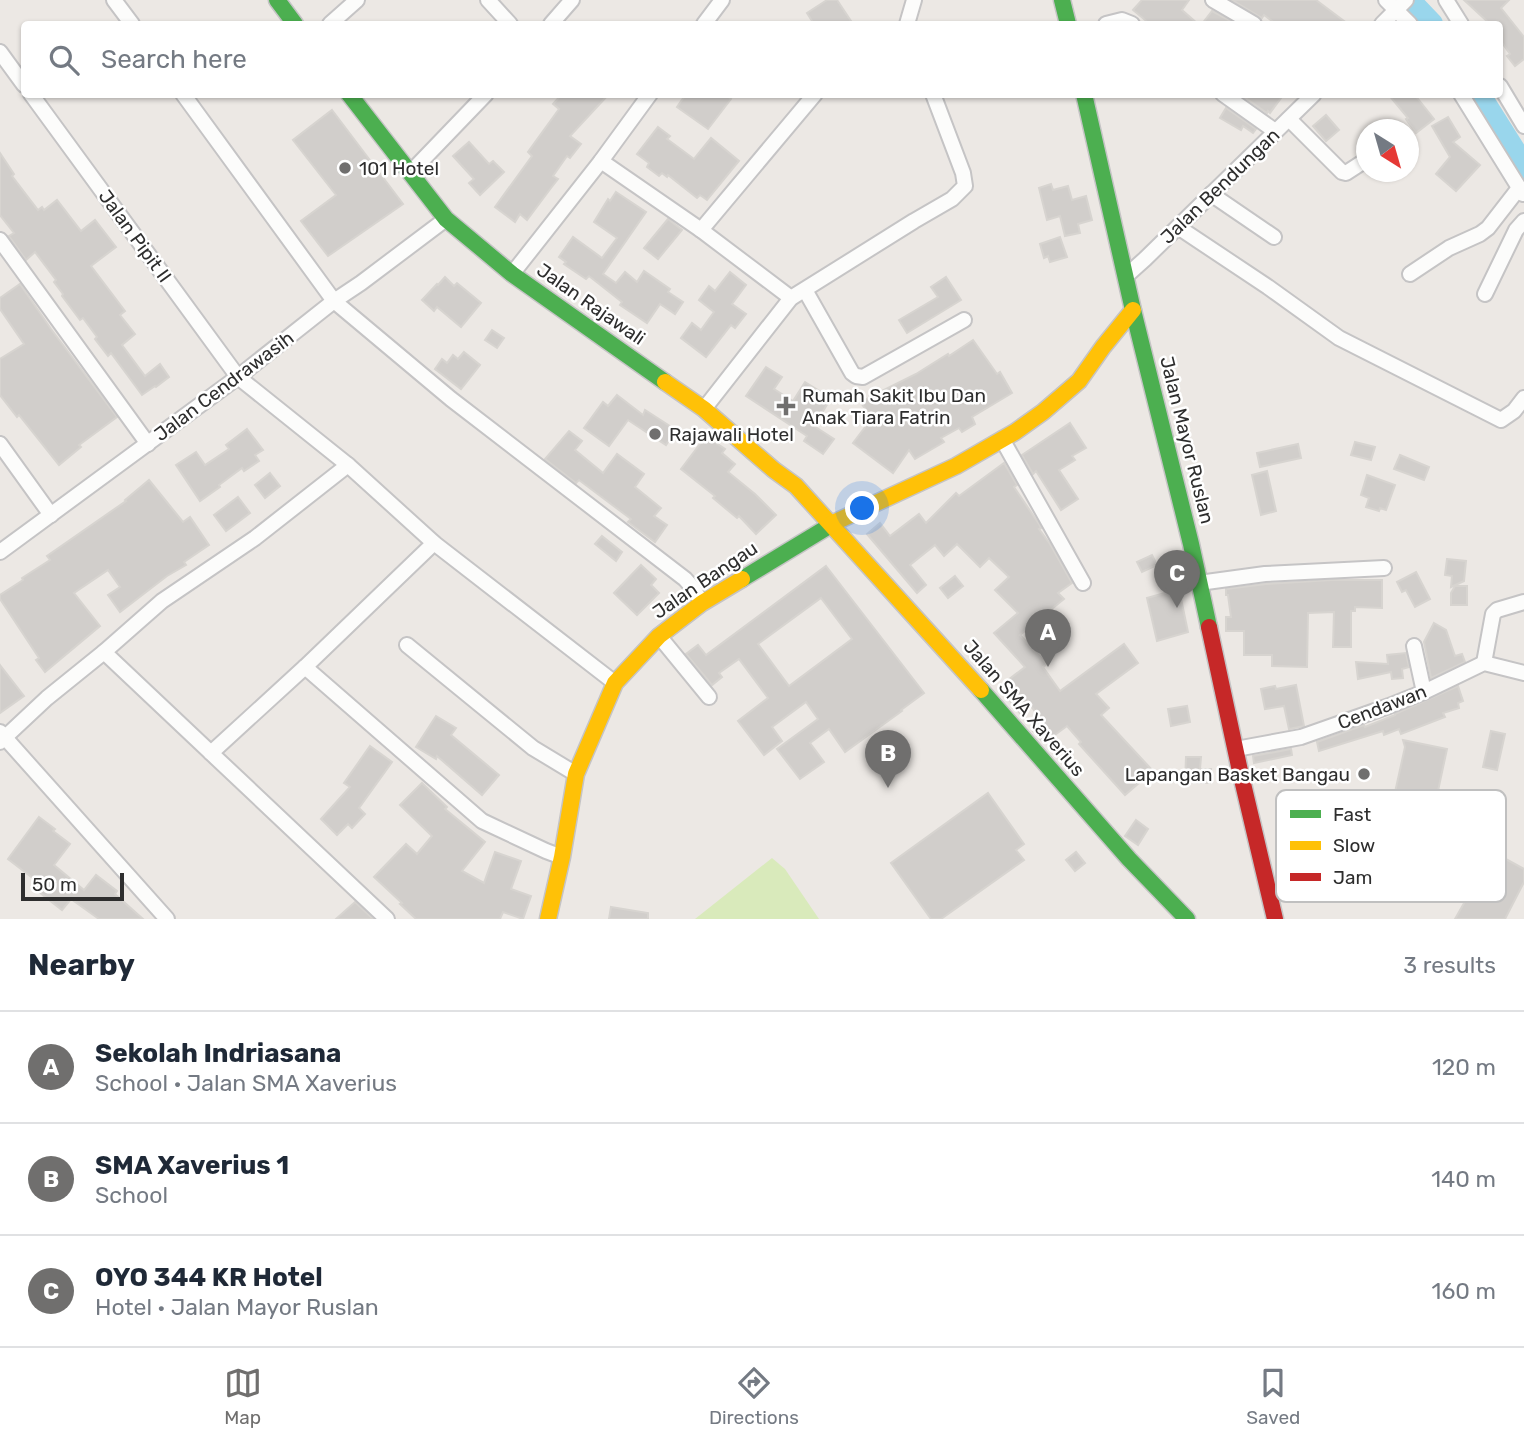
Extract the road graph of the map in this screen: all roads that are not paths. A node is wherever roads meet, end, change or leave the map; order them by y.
1 (114, 0) edge
2 (277, 0) edge
3 (357, 0) edge
4 (488, 0) edge
5 (572, 0) edge
6 (722, 0) edge
7 (914, 0) edge
8 (1062, 0) edge
9 (1213, 0) edge
10 (1446, 0) edge
11 (1398, 3) edge
12 (130, 21) edge
13 (293, 21) edge
14 (333, 21) edge
15 (507, 21) edge
16 (554, 21) edge
17 (706, 21) edge
18 (908, 21) edge
19 (1067, 21) edge
20 (1249, 21) edge
21 (1384, 21) edge
22 (1408, 21) edge
23 (1459, 21) edge
24 (0, 51) edge
25 (21, 81) edge
26 (1503, 91) edge
27 (34, 98) edge
28 (186, 98) edge
29 (352, 98) edge
30 (482, 98) edge
31 (647, 98) edge
32 (812, 98) edge
33 (935, 98) edge
34 (1085, 98) edge
35 (1229, 98) edge
36 (1310, 98) edge
37 (1463, 98) edge
38 (1289, 118) junction
39 (1524, 125) edge
40 (1275, 131) junction
41 (601, 162) junction
42 (1356, 167) edge
43 (410, 173) junction
44 (1521, 192) edge
45 (1211, 194) junction
46 (446, 219) junction
47 (1524, 220) edge
48 (1178, 227) junction
49 (701, 230) junction
50 (1273, 237) dead end
51 (0, 240) edge
52 (512, 274) junction
53 (1410, 275) dead end
54 (1126, 276) junction
55 (805, 290) junction
56 (1485, 294) dead end
57 (791, 298) junction
58 (334, 301) junction
59 (1133, 310) junction
60 (964, 320) dead end
61 (238, 377) junction
62 (1524, 398) edge
63 (704, 409) junction
64 (1002, 439) junction
65 (148, 443) junction
66 (0, 444) edge
67 (348, 465) junction
68 (51, 515) junction
69 (829, 526) junction
70 (434, 542) junction
71 (0, 552) edge
72 (1384, 568) dead end
73 (1083, 583) dead end
74 (1199, 583) junction
75 (1524, 601) edge
76 (702, 603) junction
77 (659, 636) junction
78 (407, 645) dead end
79 (1414, 646) dead end
80 (104, 652) junction
81 (1484, 663) junction
82 (305, 667) junction
83 (1524, 673) edge
84 (615, 683) junction
85 (1424, 692) junction
86 (709, 697) dead end
87 (2, 737) edge
88 (1236, 749) junction
89 (211, 753) junction
90 (576, 774) junction
91 (562, 857) junction
92 (167, 919) edge
93 (387, 919) edge
94 (548, 919) edge
95 (1187, 919) edge
96 (1275, 919) edge

1 - 12 street
2 - 13 street
3 - 14 street
4 - 15 street
5 - 16 street
6 - 17 street
7 - 18 street
8 - 19 street
9 - 20 street
10 - 23 street
11 - 21 street
11 - 22 street
24 - 25 street
26 - 39 street
27 - 61 street, Jalan Pipit II
28 - 58 street
29 - 43 street, Jalan Rajawali
30 - 43 street
31 - 41 street
32 - 49 street
33 - 55 street
34 - 54 street, Jalan Mayor Ruslan
35 - 40 street
36 - 38 street, Jalan Bendungan
37 - 44 street
38 - 40 street, Jalan Bendungan
38 - 42 street
40 - 45 street, Jalan Bendungan
41 - 49 street
41 - 52 street
43 - 46 street, Jalan Rajawali
44 - 53 street
45 - 48 street, Jalan Bendungan
45 - 50 street
46 - 52 street, Jalan Rajawali
46 - 58 street, Jalan Cendrawasih
47 - 56 street
48 - 54 street, Jalan Bendungan
48 - 62 street
49 - 57 street
51 - 65 street
52 - 63 street, Jalan Rajawali
54 - 59 street, Jalan Mayor Ruslan
55 - 57 street
55 - 60 street
57 - 63 street
58 - 61 street, Jalan Cendrawasih
58 - 76 street
59 - 64 street, Jalan Bangau
59 - 74 street, Jalan Mayor Ruslan
61 - 65 street, Jalan Cendrawasih
61 - 67 street, Jalan Pipit II
63 - 69 street, Jalan Rajawali
64 - 69 street, Jalan Bangau
64 - 73 street
65 - 68 street, Jalan Cendrawasih
66 - 68 street
67 - 70 street, Jalan Pipit II
67 - 80 street
68 - 71 street, Jalan Cendrawasih
69 - 76 street, Jalan Bangau
69 - 95 street, Jalan SMA Xaverius
70 - 82 street
70 - 84 street, Jalan Pipit II
72 - 74 street
74 - 88 street, Jalan Mayor Ruslan
75 - 81 street
76 - 77 street, Jalan Bangau
77 - 84 street, Jalan Bangau
77 - 86 street
78 - 90 street
79 - 85 street
80 - 87 street
80 - 89 street
81 - 83 street
81 - 85 street, Cendawan
82 - 89 street
82 - 91 street
84 - 90 street, Jalan Bangau
85 - 88 street, Cendawan
87 - 92 street
88 - 96 street, Jalan Mayor Ruslan
89 - 93 street
90 - 91 street, Jalan Bangau
91 - 94 street, Jalan Bangau

